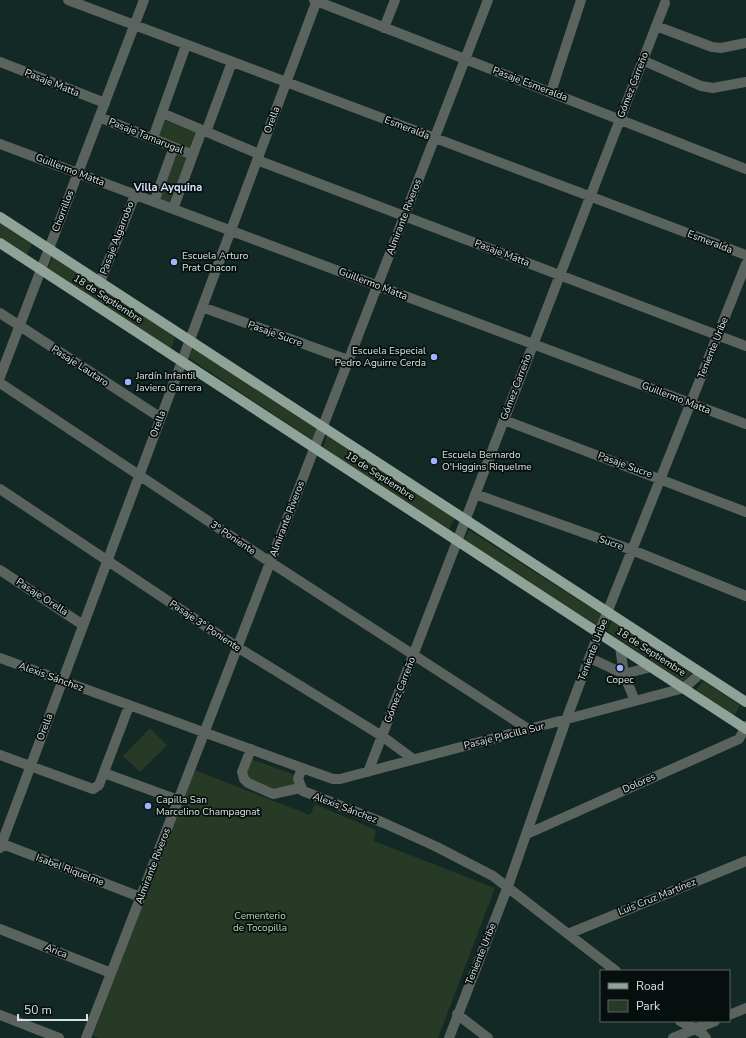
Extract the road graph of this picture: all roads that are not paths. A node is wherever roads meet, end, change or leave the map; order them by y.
1 (68, 0) edge
2 (144, 0) edge
3 (316, 0) edge
4 (395, 0) edge
5 (488, 0) edge
6 (580, 0) edge
7 (664, 3) dead end
8 (136, 25) junction
9 (656, 26) junction
10 (384, 28) junction
11 (746, 43) edge
12 (186, 44) junction
13 (465, 59) junction
14 (642, 60) junction
15 (0, 62) edge
16 (232, 62) junction
17 (286, 82) junction
18 (746, 82) edge
19 (551, 92) junction
20 (105, 103) junction
21 (162, 113) junction
22 (99, 117) junction
23 (620, 119) junction
24 (204, 131) junction
25 (153, 138) junction
26 (434, 138) junction
27 (0, 144) edge
28 (174, 147) junction
29 (193, 155) junction
30 (258, 157) junction
31 (746, 169) edge
32 (78, 173) junction
33 (135, 195) junction
34 (590, 197) junction
35 (154, 202) junction
36 (173, 209) junction
37 (404, 216) junction
38 (0, 217) edge
39 (231, 231) junction
40 (0, 242) edge
41 (49, 248) junction
42 (746, 255) edge
43 (746, 264) edge
44 (41, 269) junction
45 (560, 275) junction
46 (100, 282) junction
47 (377, 286) junction
48 (202, 306) junction
49 (0, 313) edge
50 (19, 326) junction
51 (718, 335) junction
52 (190, 340) junction
53 (533, 344) junction
54 (746, 346) edge
55 (348, 360) junction
56 (182, 361) junction
57 (0, 377) edge
58 (0, 383) edge
59 (691, 403) junction
60 (160, 418) junction
61 (504, 420) junction
62 (746, 424) edge
63 (323, 427) junction
64 (314, 448) junction
65 (140, 475) junction
66 (661, 478) junction
67 (0, 489) edge
68 (475, 494) junction
69 (746, 512) edge
70 (466, 519) junction
71 (457, 541) junction
72 (632, 550) junction
73 (107, 560) junction
74 (270, 562) junction
75 (0, 570) edge
76 (746, 596) edge
77 (607, 612) junction
78 (83, 625) junction
79 (599, 633) junction
80 (237, 647) junction
81 (620, 647) junction
82 (414, 654) junction
83 (0, 658) edge
84 (590, 658) junction
85 (651, 667) junction
86 (701, 673) junction
87 (624, 674) junction
88 (62, 682) junction
89 (684, 688) junction
90 (635, 701) junction
91 (746, 702) edge
92 (129, 706) junction
93 (566, 720) junction
94 (746, 728) edge
95 (528, 729) junction
96 (205, 732) junction
97 (382, 736) junction
98 (251, 749) junction
99 (0, 755) edge
100 (413, 759) junction
101 (30, 767) junction
102 (302, 768) junction
103 (368, 772) junction
104 (104, 773) junction
105 (300, 788) junction
106 (178, 800) junction
107 (527, 834) junction
108 (0, 845) edge
109 (746, 861) edge
110 (508, 886) junction
111 (140, 898) junction
112 (0, 929) edge
113 (568, 934) junction
114 (615, 970) edge
115 (111, 973) junction
116 (746, 1008) edge
117 (457, 1014) junction
118 (0, 1015) edge
119 (730, 1015) edge
120 (682, 1022) edge
121 (712, 1022) edge
122 (694, 1029) junction
123 (60, 1038) edge
124 (86, 1038) edge
125 (448, 1038) edge
126 (488, 1038) edge
127 (673, 1038) edge
128 (706, 1038) edge

1 - 8 street, Esmeralda
2 - 8 street, Chorrillos
3 - 10 street, Pasaje Esmeralda
3 - 17 street, Orella
4 - 10 street
5 - 13 street, Almirante Riveros
6 - 19 street
7 - 9 street, Gómez Carreño
8 - 12 street, Esmeralda
8 - 20 street, Chorrillos
9 - 11 street
9 - 14 street, Gómez Carreño
10 - 13 street, Pasaje Esmeralda
12 - 16 street, Esmeralda
12 - 21 street
13 - 19 street, Pasaje Esmeralda
13 - 26 street, Almirante Riveros
14 - 18 street
14 - 23 street, Gómez Carreño
15 - 20 street, Pasaje Matta
16 - 17 street, Esmeralda
16 - 24 street
17 - 26 street, Esmeralda
17 - 30 street, Orella
19 - 23 street, Pasaje Esmeralda
20 - 22 street, Chorrillos
21 - 24 street, Pasaje Matta
21 - 25 street
22 - 25 street, Pasaje Tamarugal
22 - 32 street, Chorrillos
23 - 31 street, Pasaje Esmeralda
23 - 34 street, Gómez Carreño
24 - 29 street
24 - 30 street, Pasaje Matta
25 - 28 street, Pasaje Tamarugal
26 - 34 street, Esmeralda
26 - 37 street, Almirante Riveros
27 - 32 street, Guillermo Matta
28 - 29 street, Pasaje Tamarugal
28 - 35 street
29 - 36 street
30 - 37 street, Pasaje Matta
30 - 39 street, Orella
32 - 33 street, Guillermo Matta
32 - 41 street, Chorrillos
33 - 35 street, Guillermo Matta
33 - 46 street, Pasaje Algarrobo
34 - 42 street, Esmeralda
34 - 45 street, Gómez Carreño
35 - 36 street, Guillermo Matta
36 - 39 street, Guillermo Matta
37 - 45 street, Pasaje Matta
37 - 47 street, Almirante Riveros
38 - 41 main road, 18 de Septiembre
39 - 47 street, Guillermo Matta
39 - 48 street, Orella
40 - 44 main road, 18 de Septiembre
41 - 44 street, Chorrillos
41 - 46 main road, 18 de Septiembre
43 - 51 street, Teniente Uribe
44 - 50 street, Chorrillos
44 - 56 main road, 18 de Septiembre
45 - 51 street, Pasaje Matta
45 - 53 street, Gómez Carreño
46 - 52 main road, 18 de Septiembre
47 - 53 street, Guillermo Matta
47 - 55 street, Almirante Riveros
48 - 52 street, Orella
48 - 55 street, Pasaje Sucre
49 - 50 street, Pasaje Lautaro
50 - 57 street, Chorrillos
50 - 60 street, Pasaje Lautaro
51 - 54 street, Pasaje Matta
51 - 59 street, Teniente Uribe
52 - 56 street, Orella
52 - 63 main road, 18 de Septiembre
53 - 59 street, Guillermo Matta
53 - 61 street, Gómez Carreño
55 - 63 street, Almirante Riveros
56 - 60 street, Orella
56 - 64 main road, 18 de Septiembre
58 - 65 street, 3° Poniente
59 - 62 street, Guillermo Matta
59 - 66 street, Teniente Uribe
60 - 65 street, Orella
61 - 66 street, Pasaje Sucre
61 - 68 street, Gómez Carreño
63 - 64 street, Almirante Riveros
63 - 70 main road, 18 de Septiembre
64 - 71 main road, 18 de Septiembre
64 - 74 street, Almirante Riveros
65 - 73 street, Orella
65 - 74 street, 3° Poniente
66 - 69 street, Pasaje Sucre
66 - 72 street, Teniente Uribe
67 - 73 street, Pasaje 3° Poniente
68 - 70 street, Gómez Carreño
68 - 72 street, Sucre
70 - 71 street, Gómez Carreño
70 - 77 main road, 18 de Septiembre
71 - 79 main road, 18 de Septiembre
71 - 82 street, Gómez Carreño
72 - 76 street, Sucre
72 - 77 street, Teniente Uribe
73 - 78 street, Orella
73 - 80 street, Pasaje 3° Poniente
74 - 80 street, Almirante Riveros
74 - 82 street, 3° Poniente
75 - 78 street, Pasaje Orella
77 - 79 street, Teniente Uribe
77 - 86 main road, 18 de Septiembre
78 - 88 street, Orella
79 - 81 main road, 18 de Septiembre
79 - 84 street, Teniente Uribe
80 - 96 street, Almirante Riveros
80 - 97 street, Pasaje 3° Poniente
81 - 85 main road, 18 de Septiembre
81 - 87 street
82 - 95 street, 3° Poniente
82 - 97 street, Gómez Carreño
83 - 88 street, Alexis Sánchez
84 - 87 street
84 - 93 street, Teniente Uribe
85 - 87 street
85 - 89 main road, 18 de Septiembre
86 - 89 street, Pasaje Placilla Sur
86 - 91 main road, 18 de Septiembre
87 - 90 street
88 - 92 street, Alexis Sánchez
88 - 101 street, Orella
89 - 90 street, Pasaje Placilla Sur
89 - 94 main road, 18 de Septiembre
90 - 93 street, Pasaje Placilla Sur
92 - 96 street, Alexis Sánchez
92 - 104 street
93 - 95 street, Pasaje Placilla Sur
93 - 107 street, Teniente Uribe
94 - 107 street, Dolores
95 - 100 street, Pasaje Placilla Sur
96 - 98 street, Alexis Sánchez
96 - 106 street, Almirante Riveros
97 - 100 street, Pasaje 3° Poniente
97 - 103 street, Gómez Carreño
98 - 102 street, Alexis Sánchez
98 - 105 street
99 - 101 street
100 - 103 street, Pasaje Placilla Sur
101 - 104 street
101 - 108 street, Orella
102 - 103 street, Pasaje Placilla Sur
102 - 105 street, Alexis Sánchez
104 - 106 street
105 - 110 street, Alexis Sánchez
106 - 111 street, Almirante Riveros
107 - 110 street, Teniente Uribe
108 - 111 street, Isabel Riquelme
109 - 113 street, Luis Cruz Martínez
110 - 113 street, Alexis Sánchez
110 - 117 street, Teniente Uribe
111 - 115 street, Almirante Riveros
112 - 115 street, Arica
113 - 114 street, Alexis Sánchez
115 - 124 street, Almirante Riveros
116 - 119 street
117 - 125 street, Teniente Uribe
117 - 126 street
118 - 123 street
120 - 122 street
121 - 122 street
122 - 127 street
122 - 128 street

